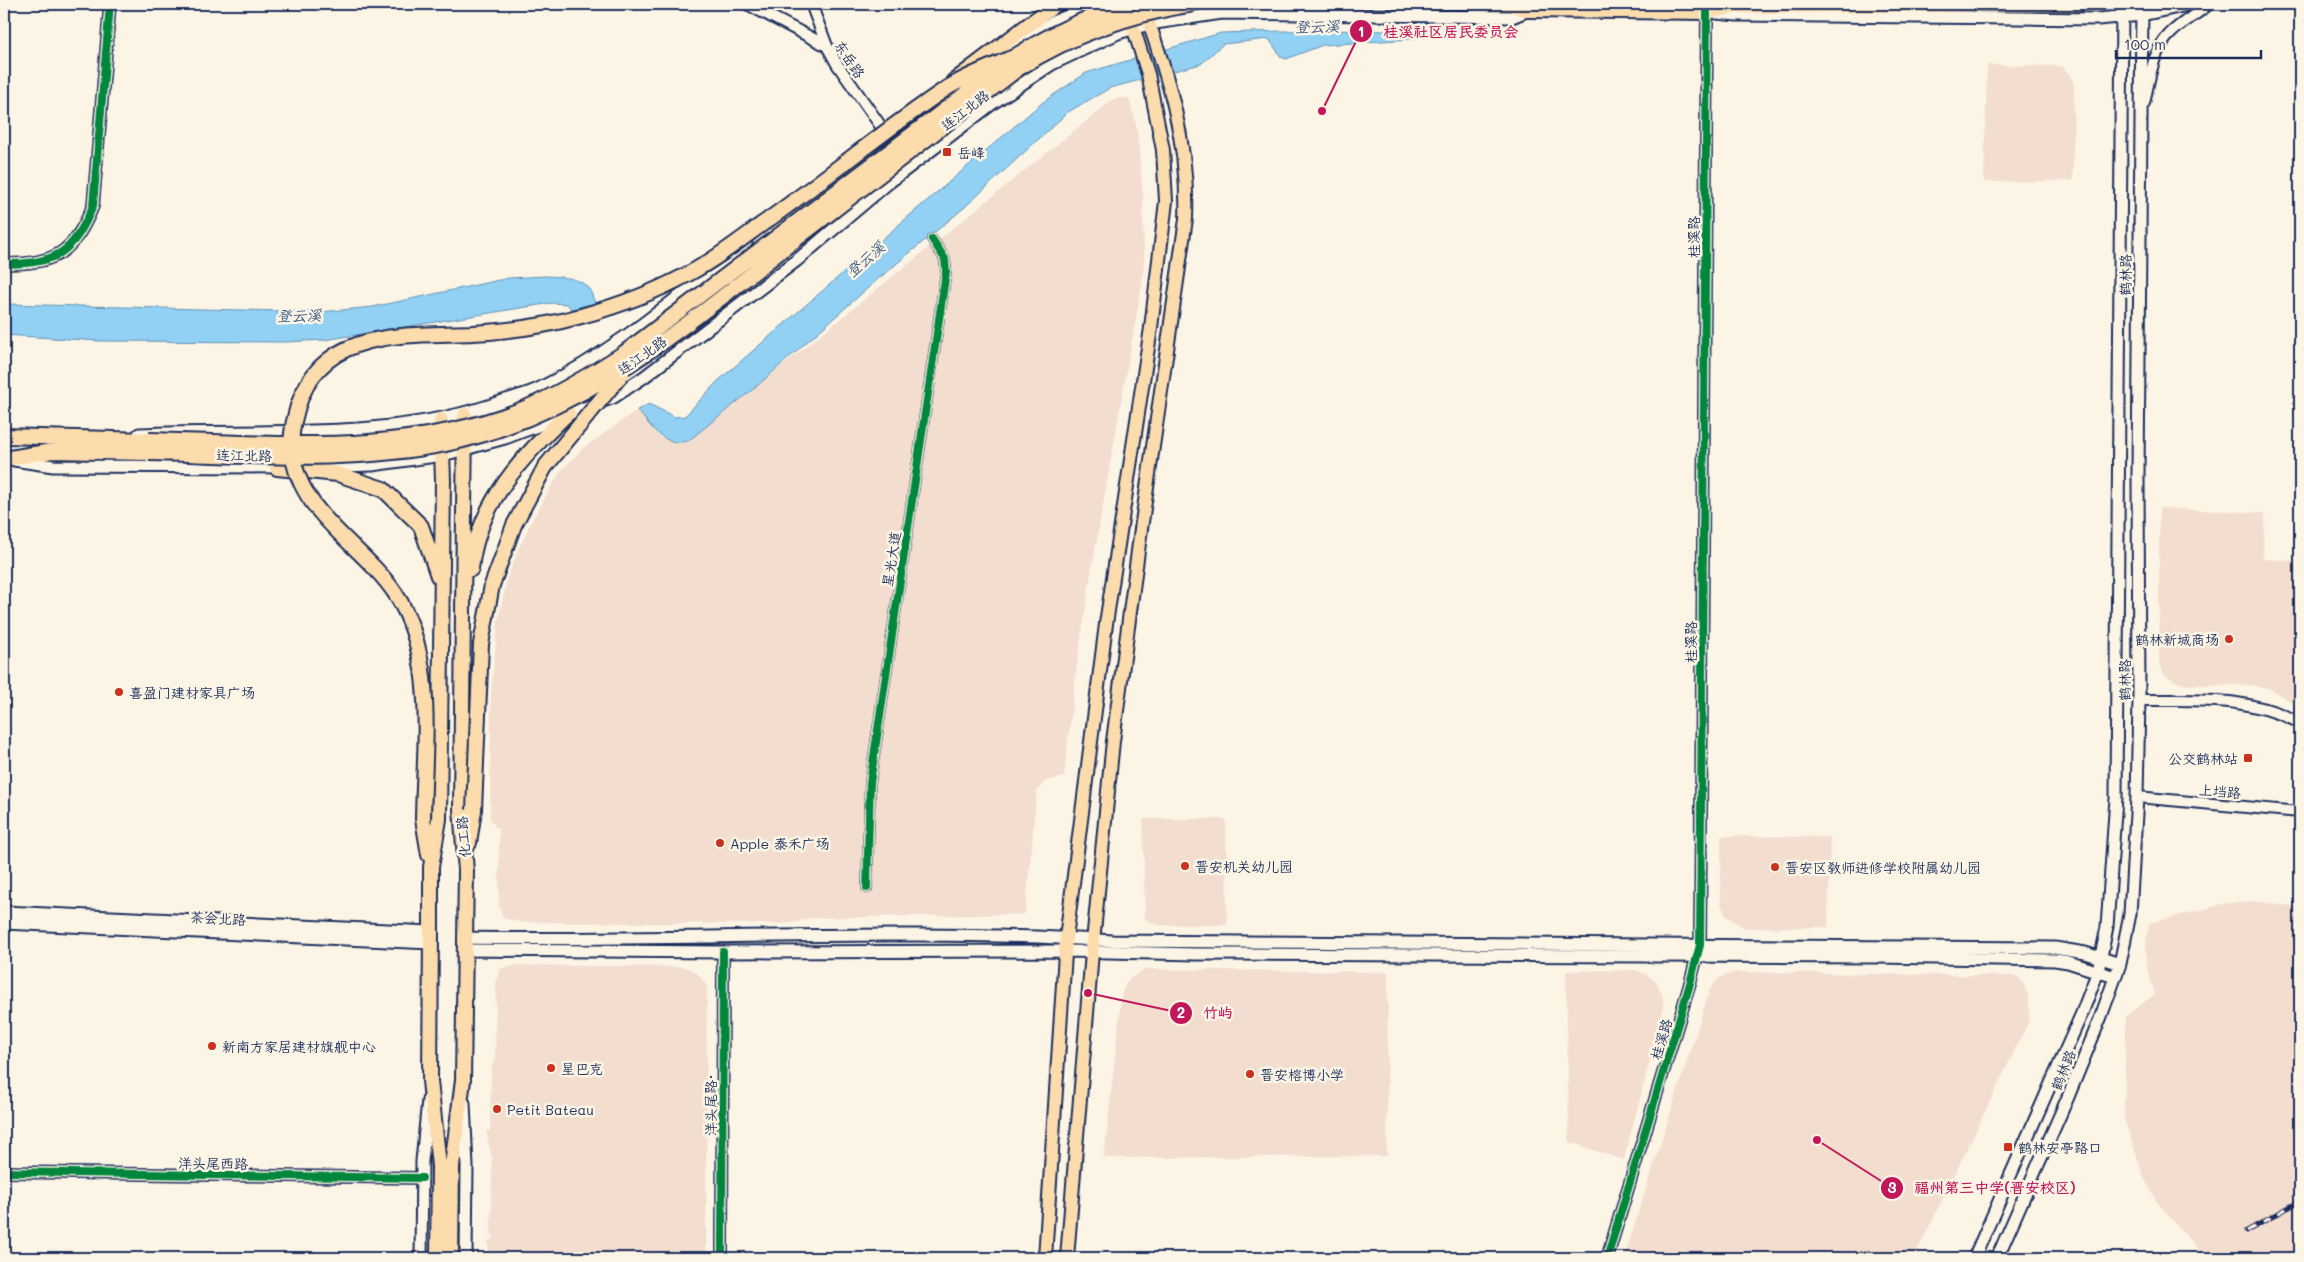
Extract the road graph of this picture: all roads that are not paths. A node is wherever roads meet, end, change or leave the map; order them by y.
1 (110, 4) edge
2 (747, 4) edge
3 (811, 4) edge
4 (1056, 4) edge
5 (1097, 4) edge
6 (1127, 4) edge
7 (1142, 4) edge
8 (1193, 4) edge
9 (1474, 4) edge
10 (2078, 4) edge
11 (2122, 4) edge
12 (2192, 4) edge
13 (2209, 4) edge
14 (2142, 9) edge
15 (1528, 10) junction
16 (1707, 12) junction
17 (2122, 18) junction
18 (1149, 24) junction
19 (1134, 27) junction
20 (827, 46) junction
21 (1014, 57) junction
22 (947, 88) junction
23 (2142, 116) junction
24 (886, 135) junction
25 (932, 239) dead end
26 (4, 264) edge
27 (630, 364) junction
28 (568, 414) junction
29 (465, 415) junction
30 (441, 420) junction
31 (4, 436) edge
32 (68, 438) junction
33 (149, 446) junction
34 (466, 449) junction
35 (443, 455) junction
36 (5, 459) edge
37 (277, 468) junction
38 (442, 585) junction
39 (462, 654) junction
40 (2139, 700) junction
41 (2300, 723) edge
42 (2138, 797) junction
43 (2300, 812) edge
44 (431, 867) junction
45 (466, 871) junction
46 (867, 888) dead end
47 (4, 912) edge
48 (4, 923) edge
49 (431, 937) junction
50 (465, 944) junction
51 (1065, 944) junction
52 (1092, 946) junction
53 (1699, 951) junction
54 (723, 952) junction
55 (2101, 958) junction
56 (2120, 964) junction
57 (2098, 971) junction
58 (2115, 977) junction
59 (463, 1080) junction
60 (430, 1081) junction
61 (4, 1172) edge
62 (422, 1178) junction
63 (421, 1258) edge
64 (438, 1258) edge
65 (451, 1258) edge
66 (466, 1258) edge
67 (722, 1258) edge
68 (1045, 1258) edge
69 (1067, 1258) edge
70 (1607, 1258) edge
71 (1974, 1258) edge
72 (1997, 1258) edge

1 - 26 street
2 - 20 street, 东岳路
3 - 20 street
4 - 22 highway, bridge
5 - 24 main road
6 - 19 main road
6 - 21 highway, 连江北路, bridge
7 - 18 main road
8 - 27 highway, 连江北路, bridge
9 - 15 highway
10 - 16 highway
11 - 17 main road, 鹤林路
12 - 14 main road
13 - 23 street
14 - 17 main road
14 - 23 main road, 鹤林路
15 - 16 highway
15 - 18 main road
16 - 17 main road
16 - 53 street, 桂溪路
17 - 55 main road, 鹤林路
18 - 19 main road
18 - 52 main road
19 - 28 main road
19 - 51 main road
20 - 24 street, 东岳路
21 - 22 highway, bridge
21 - 33 highway, 连江北路, bridge
22 - 44 highway, bridge
23 - 40 main road, 鹤林路
24 - 29 main road
25 - 46 street, 星光大道
27 - 33 highway, 连江北路, bridge
27 - 45 highway, bridge
28 - 34 main road
28 - 39 highway
29 - 30 main road
29 - 34 highway, 化工路
30 - 32 main road
30 - 35 highway, 化工路
31 - 32 highway, 连江北路
32 - 33 highway, 连江北路
33 - 36 highway, 连江北路
34 - 35 main road
34 - 39 highway, 化工路
35 - 37 main road
35 - 38 highway, 化工路
36 - 37 main road
37 - 38 highway
38 - 44 highway, 化工路
39 - 45 highway, 化工路
40 - 41 street
40 - 42 main road, 鹤林路
42 - 43 street, 上垱路
42 - 56 main road, 鹤林路
44 - 49 highway, 化工路
45 - 50 highway, 化工路
47 - 49 main road, 茶会北路
48 - 49 main road, 茶会北路
49 - 60 highway, 化工路
50 - 51 main road
50 - 54 main road
50 - 59 highway, 化工路
51 - 52 main road
51 - 54 main road
51 - 68 main road
52 - 53 main road
52 - 69 main road
53 - 55 main road
53 - 57 main road
53 - 70 street, 桂溪路
54 - 67 street, 洋头尾路·
55 - 56 main road
55 - 57 main road, 鹤林路
56 - 58 main road, 鹤林路
57 - 58 main road
57 - 71 main road, 鹤林路
58 - 72 main road, 鹤林路
59 - 65 highway, 化工路
59 - 66 main road
60 - 62 main road
60 - 64 highway, 化工路
61 - 62 street, 洋头尾西路
62 - 63 main road

